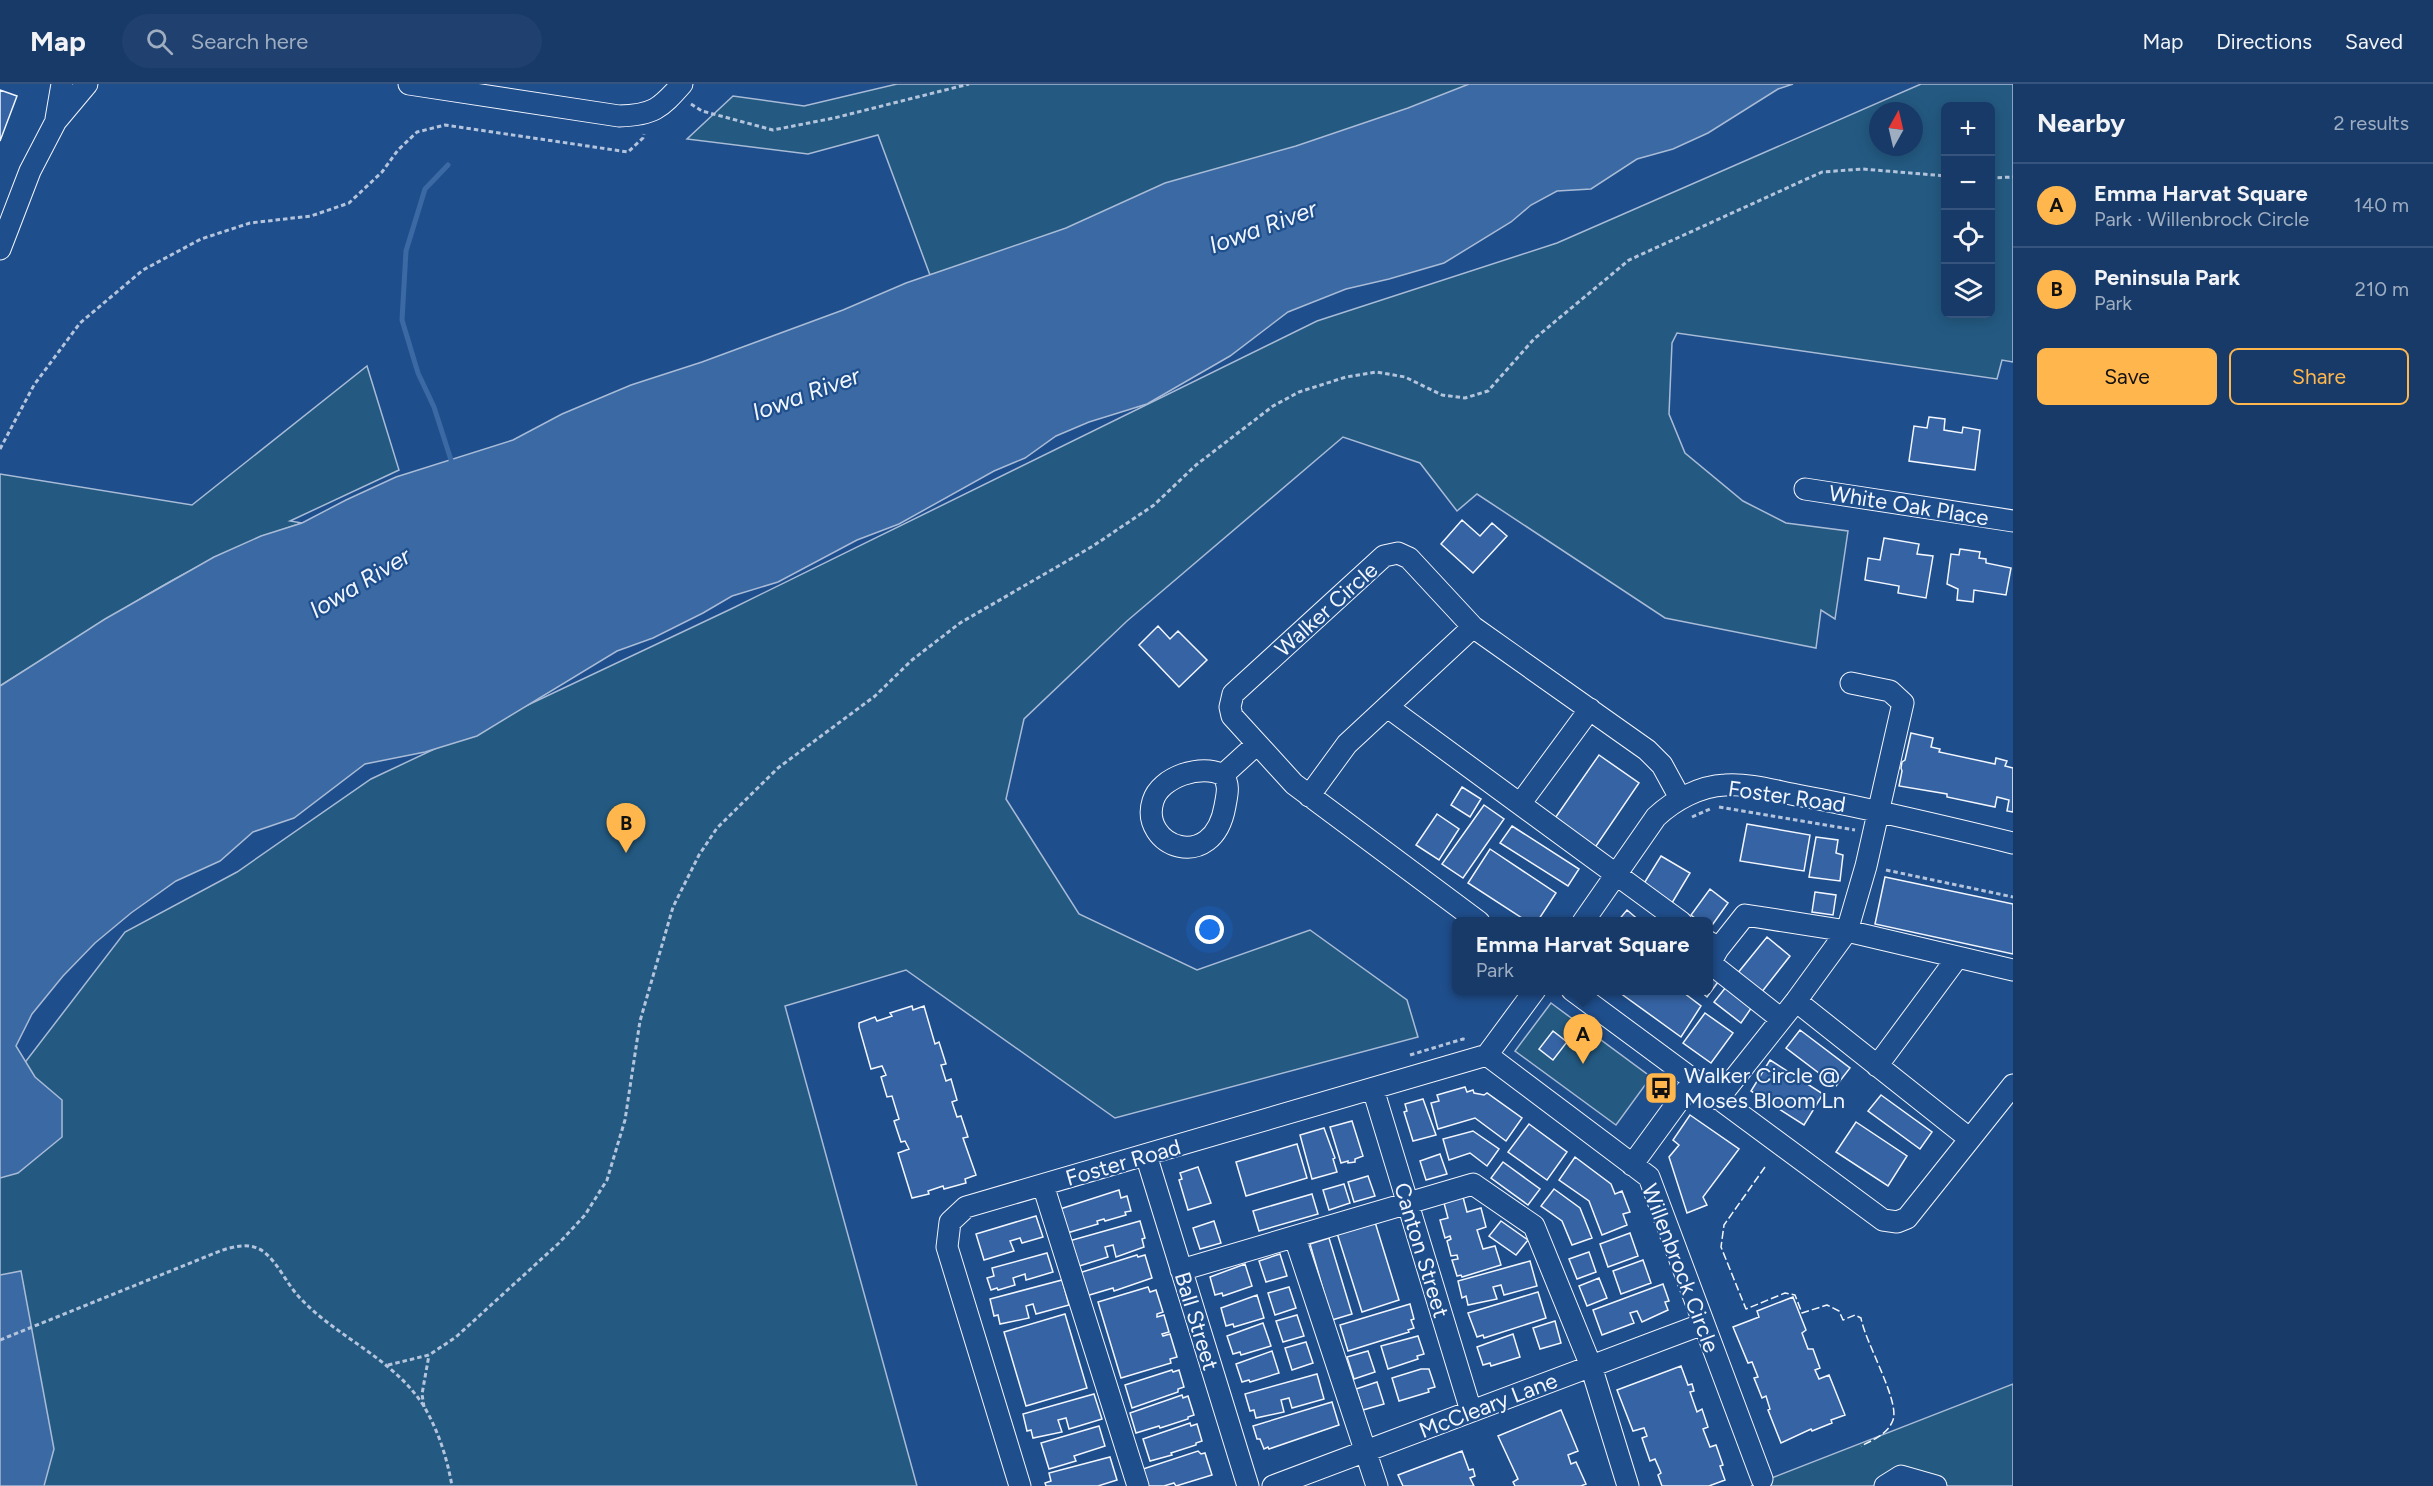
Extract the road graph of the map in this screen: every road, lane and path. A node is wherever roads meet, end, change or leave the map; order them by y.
1 (62, 84) edge
2 (87, 84) edge
3 (409, 84) edge
4 (969, 84) edge
5 (678, 89) edge
6 (647, 113) junction
7 (56, 121) junction
8 (1941, 176) edge
9 (2013, 177) edge
10 (1995, 178) edge
11 (0, 249) edge
12 (0, 449) edge
13 (1805, 489) dead end
14 (2013, 521) edge
15 (1473, 627) junction
16 (1851, 683) dead end
17 (1389, 708) junction
18 (1590, 709) junction
19 (1257, 744) junction
20 (1223, 776) dead end
21 (1309, 796) junction
22 (1680, 798) junction
23 (1520, 804) junction
24 (1879, 810) junction
25 (1685, 820) dead end
26 (1874, 834) junction
27 (2013, 843) edge
28 (1880, 869) dead end
29 (1617, 873) junction
30 (2013, 897) edge
31 (1474, 917) edge
32 (1586, 917) edge
33 (1676, 917) edge
34 (1846, 931) junction
35 (1713, 946) edge
36 (1957, 957) junction
37 (1713, 965) edge
38 (2013, 970) edge
39 (1531, 995) edge
40 (1579, 995) edge
41 (1796, 1001) junction
42 (1781, 1019) junction
43 (1463, 1039) dead end
44 (1486, 1055) junction
45 (1406, 1056) dead end
46 (1877, 1066) junction
47 (1694, 1080) junction
48 (2013, 1085) edge
49 (1373, 1089) junction
50 (1718, 1099) junction
51 (1970, 1139) junction
52 (1146, 1155) junction
53 (1632, 1165) junction
54 (1043, 1185) junction
55 (1408, 1204) junction
56 (1295, 1238) junction
57 (1181, 1269) junction
58 (1703, 1324) junction
59 (0, 1340) edge
60 (429, 1355) junction
61 (388, 1365) junction
62 (1592, 1366) junction
63 (424, 1407) junction
64 (1472, 1411) junction
65 (1365, 1451) junction
66 (1762, 1479) dead end
67 (452, 1486) edge
68 (1020, 1486) edge
69 (1138, 1486) edge
70 (1248, 1486) edge
71 (1273, 1486) edge
72 (1377, 1486) edge
73 (1628, 1486) edge
74 (1885, 1486) edge
75 (1935, 1486) edge

1 - 7 street
2 - 7 street
3 - 6 street
4 - 5 path
5 - 6 street
6 - 12 path
7 - 11 street
8 - 60 path
9 - 10 path
13 - 14 street, White Oak Place
15 - 17 street
15 - 18 street, Walker Circle
15 - 19 street, Walker Circle
16 - 24 street
17 - 21 street
17 - 23 street
18 - 22 street, Walker Circle
18 - 23 street
19 - 20 street
19 - 21 street, Walker Circle
21 - 31 street, Walker Circle
22 - 24 street, Foster Road
22 - 29 street, Foster Road
23 - 29 street
24 - 26 street
24 - 27 street, Foster Road
25 - 26 path
26 - 34 street
28 - 30 path
29 - 32 street, Foster Road
29 - 33 street
34 - 35 street
34 - 36 street
34 - 41 street
36 - 38 street
36 - 46 street
37 - 42 street
39 - 44 street
40 - 47 street
41 - 42 street
41 - 46 street
42 - 50 street
43 - 45 path
44 - 49 street, Foster Road
44 - 53 street, Willenbrock Circle
46 - 51 street
47 - 50 street
47 - 53 street
48 - 51 street
49 - 52 street, Foster Road
49 - 55 street, Canton Street
50 - 51 street
52 - 54 street, Foster Road
52 - 57 street, Ball Street
53 - 58 street, Willenbrock Circle
54 - 68 street, Foster Road
54 - 69 street
55 - 56 street
55 - 62 street
55 - 64 street, Canton Street
56 - 57 street
56 - 65 street
57 - 70 street, Ball Street
58 - 62 street, McCleary Lane
58 - 66 street, Willenbrock Circle
59 - 61 path
60 - 61 path
60 - 63 path
61 - 63 path
62 - 64 street, McCleary Lane
62 - 73 street
63 - 67 path
64 - 65 street, McCleary Lane
65 - 71 street, McCleary Lane
65 - 72 street
74 - 75 street

